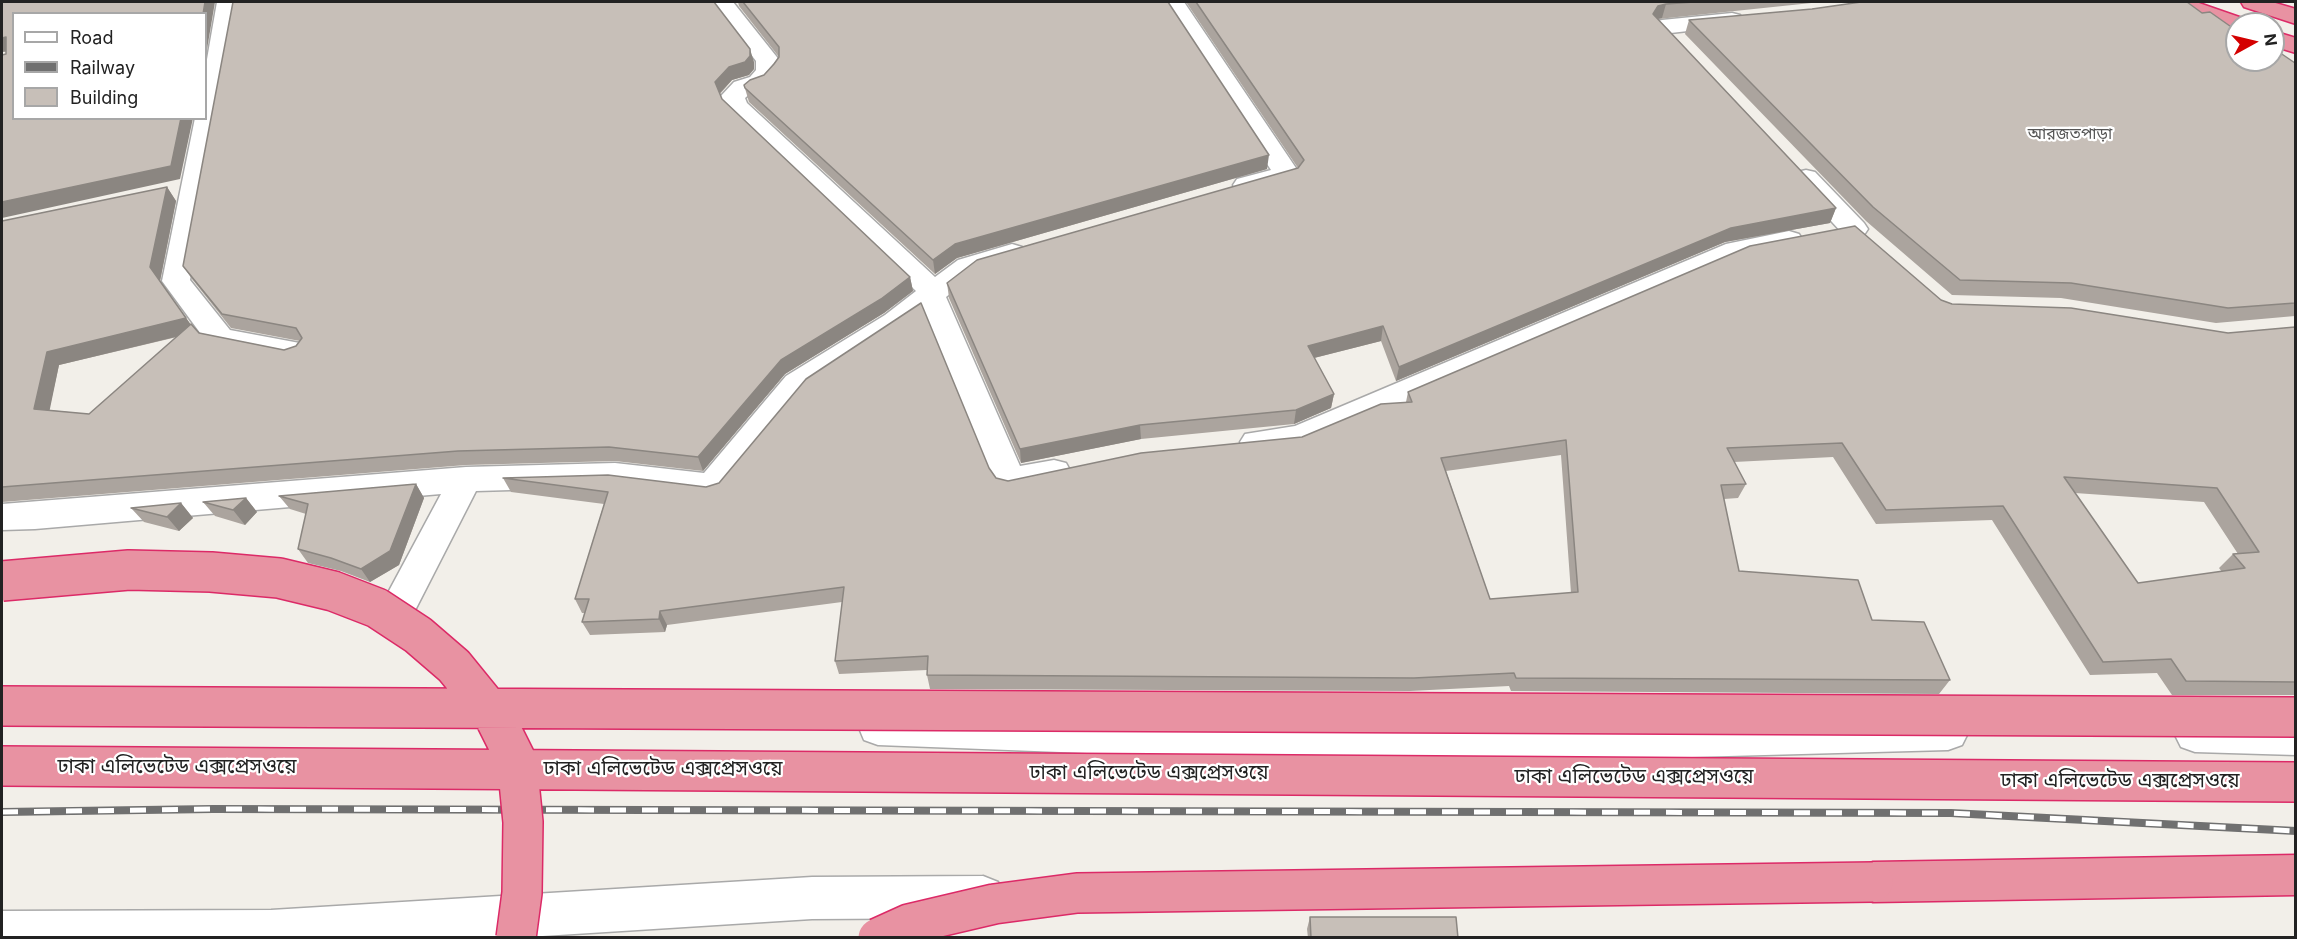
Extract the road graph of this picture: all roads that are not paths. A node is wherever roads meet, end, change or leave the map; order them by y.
1 (722, 2) edge
2 (1173, 2) edge
3 (2177, 2) edge
4 (2252, 2) edge
5 (220, 12) edge
6 (2295, 17) edge
7 (1751, 18) edge
8 (2225, 20) edge
9 (1686, 52) edge
10 (207, 74) edge
11 (197, 120) edge
12 (1790, 161) edge
13 (1218, 193) edge
14 (1036, 246) edge
15 (932, 293) junction
16 (294, 351) edge
17 (1232, 444) edge
18 (1087, 465) edge
19 (466, 479) junction
20 (2, 517) edge
21 (2, 581) edge
22 (393, 617) dead end
23 (2, 688) edge
24 (2, 706) edge
25 (2295, 717) edge
26 (2295, 738) edge
27 (2, 766) edge
28 (2295, 782) edge
29 (2295, 875) edge
30 (2295, 892) edge
31 (2, 933) edge
32 (270, 934) edge
33 (516, 938) edge
34 (878, 938) edge

1 - 15 street
2 - 13 street
3 - 8 highway
4 - 6 highway
5 - 10 street
7 - 9 street
11 - 16 street
12 - 17 street
14 - 15 street
15 - 18 street
15 - 19 street
19 - 20 street
19 - 22 street
21 - 33 highway, bridge
23 - 26 street
24 - 25 highway, bridge
27 - 28 highway, ঢাকা এলিভেটেড এক্সপ্রেসওয়ে, bridge
29 - 34 highway, bridge
30 - 32 street
31 - 32 street

